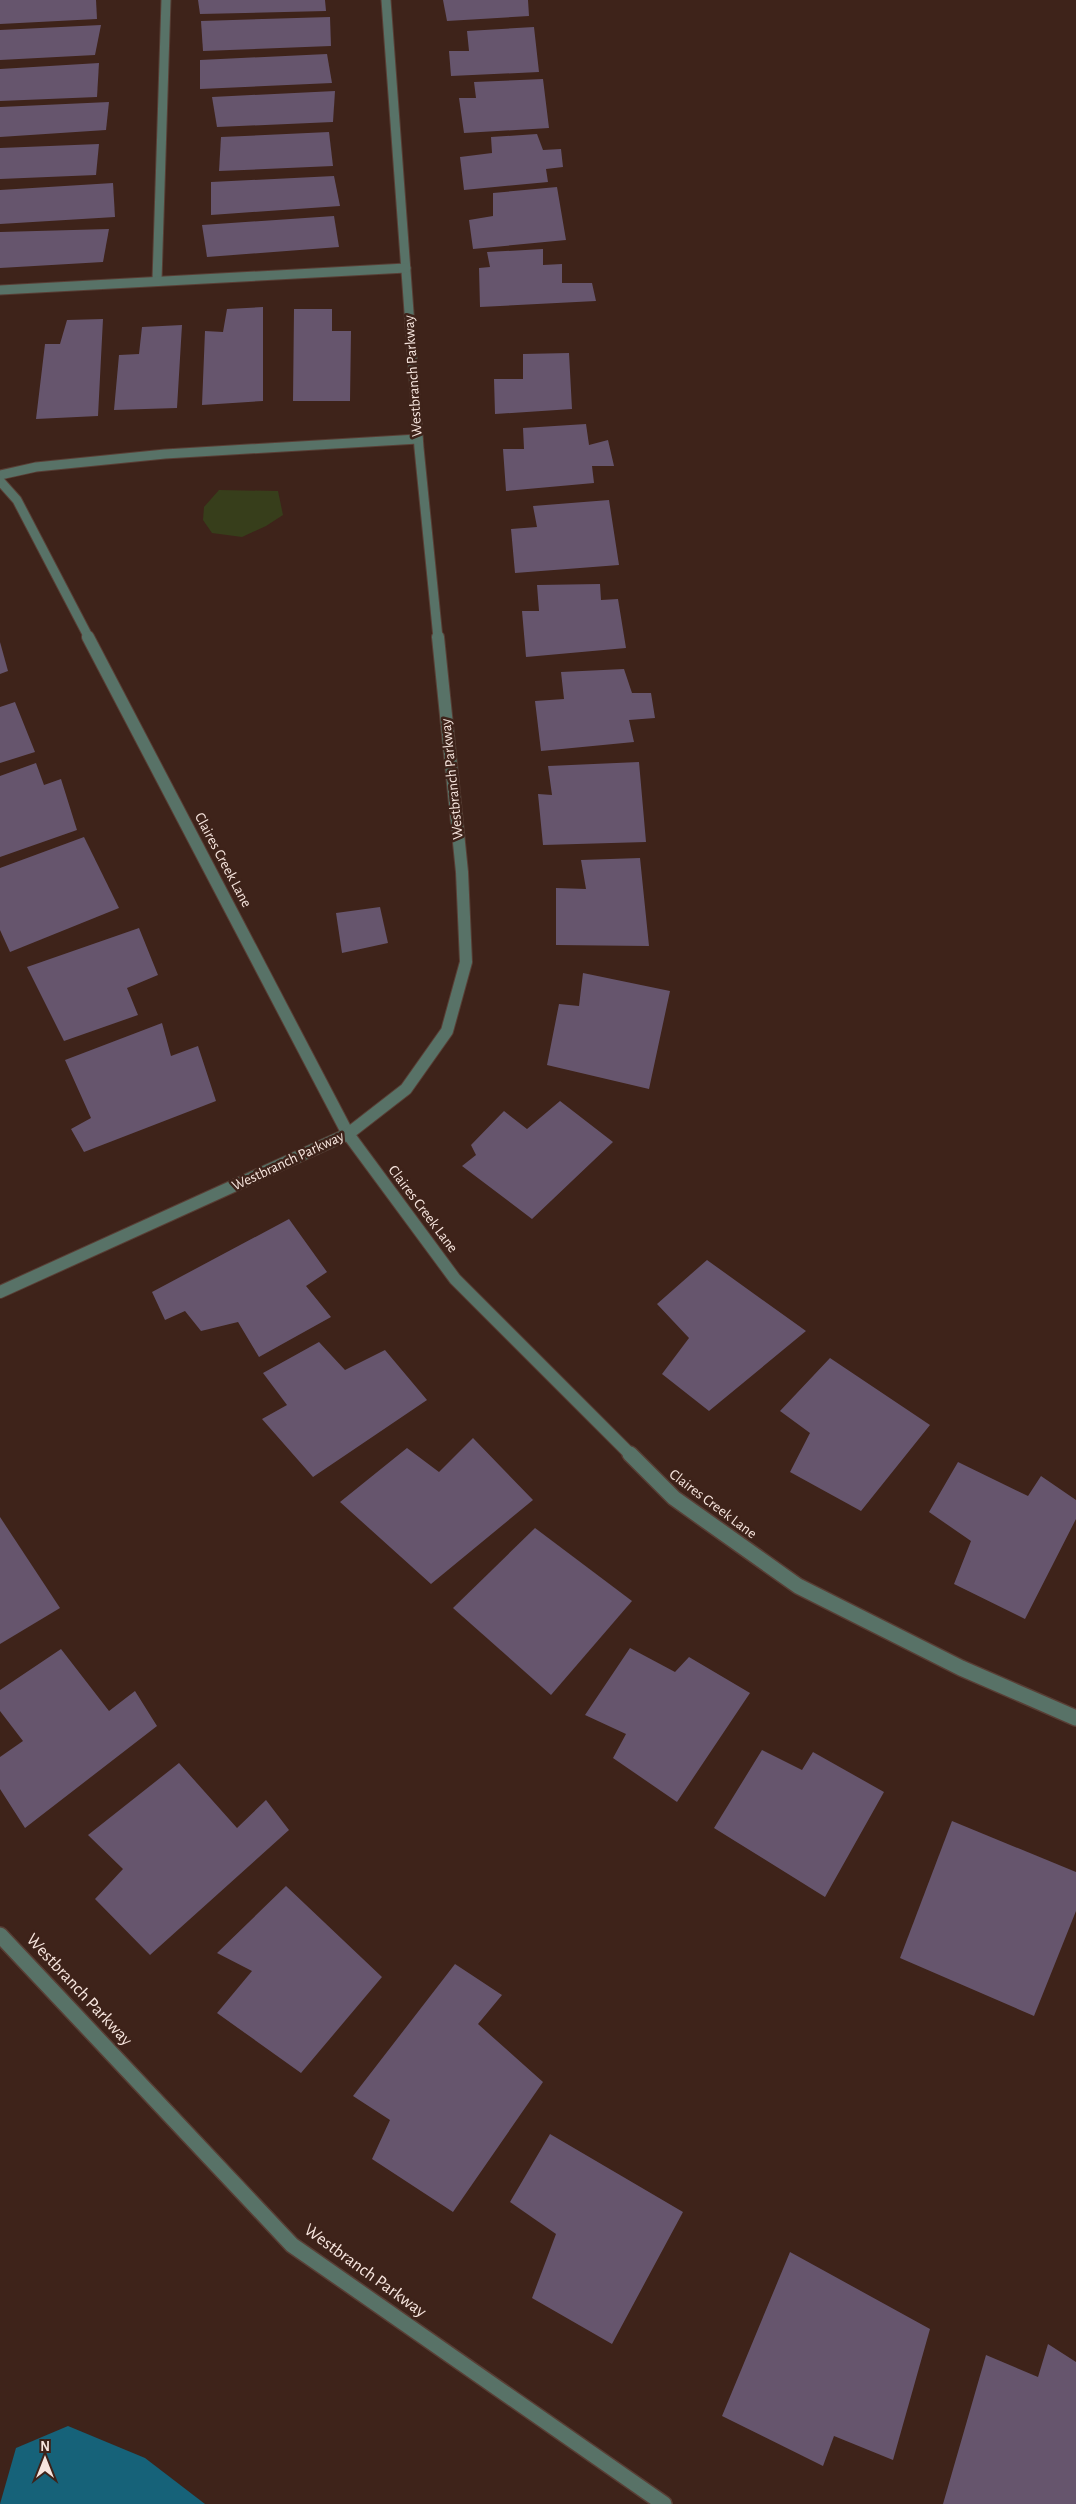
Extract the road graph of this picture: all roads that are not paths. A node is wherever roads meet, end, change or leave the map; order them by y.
1 (166, 0) edge
2 (386, 0) edge
3 (406, 268) junction
4 (157, 280) junction
5 (0, 290) edge
6 (418, 439) junction
7 (0, 475) edge
8 (0, 481) edge
9 (348, 1134) junction
10 (0, 1292) edge
11 (1076, 1718) edge
12 (0, 1935) edge
13 (664, 2504) edge

1 - 4 street
2 - 3 street, Westbranch Parkway
3 - 4 street
3 - 6 street, Westbranch Parkway
4 - 5 street
6 - 7 street
6 - 9 street, Westbranch Parkway
8 - 9 street, Claires Creek Lane
9 - 10 street, Westbranch Parkway
9 - 11 street, Claires Creek Lane
12 - 13 street, Westbranch Parkway

